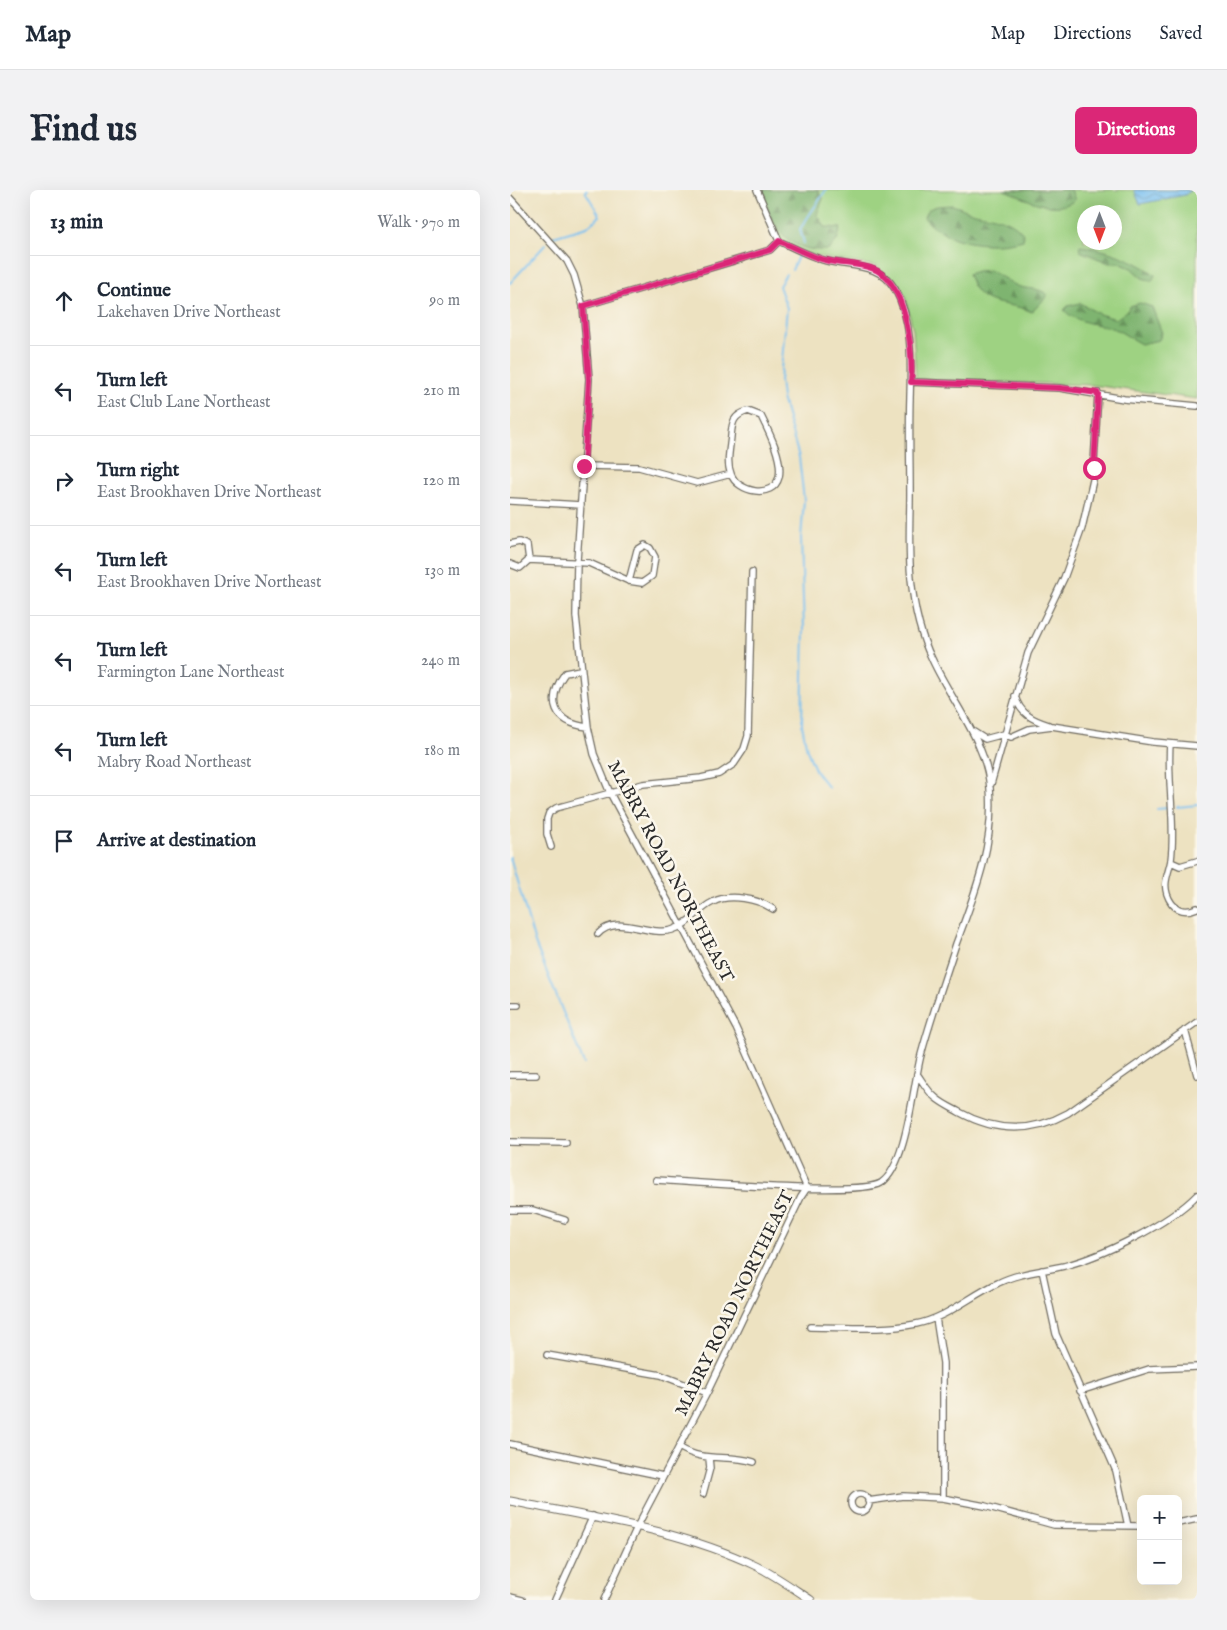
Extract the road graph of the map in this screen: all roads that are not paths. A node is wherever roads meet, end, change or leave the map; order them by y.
1 (757, 190) edge
2 (510, 198) edge
3 (779, 241) junction
4 (583, 306) junction
5 (911, 382) junction
6 (1098, 393) junction
7 (1197, 406) edge
8 (584, 466) junction
9 (731, 474) junction
10 (510, 501) edge
11 (581, 505) junction
12 (510, 544) edge
13 (530, 560) junction
14 (577, 561) junction
15 (510, 564) edge
16 (752, 572) dead end
17 (628, 581) junction
18 (580, 670) junction
19 (1014, 694) junction
20 (1052, 726) junction
21 (588, 727) junction
22 (973, 732) junction
23 (1004, 734) junction
24 (1011, 737) junction
25 (1170, 744) junction
26 (1002, 746) junction
27 (1197, 746) edge
28 (990, 786) junction
29 (610, 793) junction
30 (543, 809) dead end
31 (549, 813) junction
32 (551, 847) dead end
33 (1197, 861) edge
34 (1171, 862) junction
35 (773, 908) dead end
36 (1197, 908) edge
37 (682, 926) junction
38 (598, 934) dead end
39 (510, 1005) edge
40 (518, 1005) dead end
41 (1197, 1022) edge
42 (1185, 1030) junction
43 (510, 1074) edge
44 (917, 1074) junction
45 (536, 1075) dead end
46 (1197, 1075) edge
47 (510, 1142) edge
48 (566, 1143) dead end
49 (656, 1180) dead end
50 (804, 1188) junction
51 (1197, 1195) edge
52 (510, 1210) edge
53 (564, 1220) dead end
54 (1042, 1270) junction
55 (936, 1318) junction
56 (810, 1327) dead end
57 (547, 1355) dead end
58 (1197, 1367) edge
59 (1080, 1390) junction
60 (707, 1393) junction
61 (510, 1444) edge
62 (679, 1447) junction
63 (709, 1458) junction
64 (754, 1462) dead end
65 (663, 1476) junction
66 (703, 1494) dead end
67 (943, 1498) junction
68 (510, 1501) edge
69 (868, 1501) dead end
70 (593, 1516) junction
71 (1197, 1519) edge
72 (1182, 1522) edge
73 (638, 1526) junction
74 (1128, 1526) junction
75 (1137, 1526) edge
76 (510, 1598) edge
77 (807, 1599) edge
78 (522, 1600) edge
79 (555, 1600) edge
80 (604, 1600) edge

1 - 3 street
2 - 4 street, MABRY ROAD NORTHEAST
3 - 4 street
3 - 5 street
4 - 8 street, MABRY ROAD NORTHEAST
5 - 6 street
5 - 22 street
6 - 7 street
6 - 19 street
8 - 9 street
8 - 11 street, MABRY ROAD NORTHEAST
9 - 9 street
10 - 11 street
11 - 14 street, MABRY ROAD NORTHEAST
12 - 13 street
13 - 14 street
13 - 15 street
14 - 17 street
14 - 18 street, MABRY ROAD NORTHEAST
16 - 29 street
17 - 17 street
18 - 21 street, MABRY ROAD NORTHEAST
18 - 21 street
19 - 20 street
19 - 23 street
20 - 24 street
20 - 25 street
21 - 29 street, MABRY ROAD NORTHEAST
22 - 23 street
22 - 28 street
23 - 24 street
23 - 26 street
24 - 26 street
25 - 27 street
25 - 34 street
26 - 28 street
28 - 44 street
29 - 31 street
29 - 37 street, MABRY ROAD NORTHEAST
30 - 31 street
31 - 32 street
33 - 34 street
34 - 36 street
35 - 37 street
37 - 38 street
37 - 50 street, MABRY ROAD NORTHEAST
39 - 40 street
41 - 42 street
42 - 44 street
42 - 46 street
43 - 45 street
44 - 50 street
47 - 48 street
49 - 50 street
50 - 60 street, MABRY ROAD NORTHEAST
51 - 54 street
52 - 53 street
54 - 55 street
54 - 59 street
55 - 56 street
55 - 67 street
57 - 60 street
58 - 59 street
59 - 74 street
60 - 62 street, MABRY ROAD NORTHEAST
61 - 65 street
62 - 63 street
62 - 65 street, MABRY ROAD NORTHEAST
63 - 64 street
63 - 66 street
65 - 73 street, MABRY ROAD NORTHEAST
67 - 69 street
67 - 74 street
68 - 70 street
70 - 73 street
70 - 79 street
71 - 72 street
73 - 77 street
73 - 80 street, MABRY ROAD NORTHEAST
74 - 75 street
76 - 78 street

